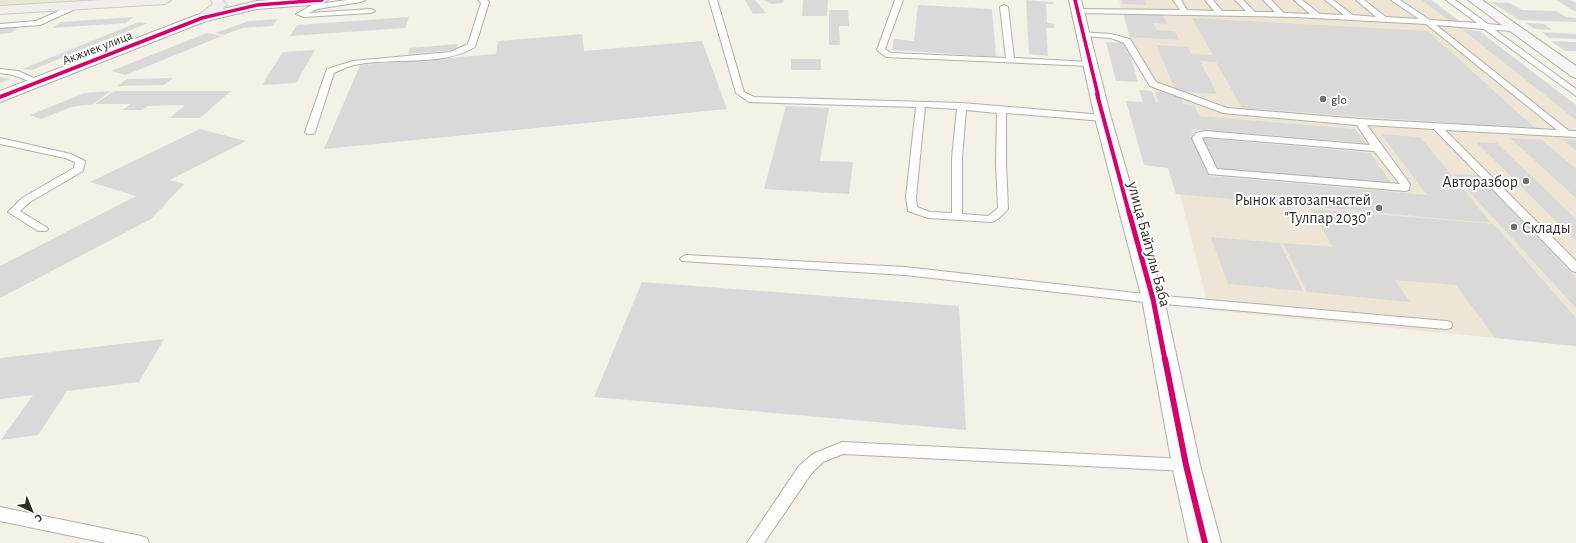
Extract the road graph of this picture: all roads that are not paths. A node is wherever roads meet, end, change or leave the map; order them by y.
1 (165, 0) edge
2 (217, 0) edge
3 (322, 0) edge
4 (361, 0) edge
5 (482, 0) edge
6 (713, 0) edge
7 (899, 0) edge
8 (1177, 0) edge
9 (1209, 0) edge
10 (1239, 0) edge
11 (1266, 0) edge
12 (1298, 0) edge
13 (1329, 0) edge
14 (1360, 0) edge
15 (1395, 0) edge
16 (1450, 0) edge
17 (1474, 0) edge
18 (80, 5) junction
19 (1076, 6) edge
20 (1004, 7) dead end
21 (0, 10) edge
22 (371, 11) dead end
23 (1185, 12) junction
24 (1220, 13) junction
25 (1253, 14) junction
26 (1281, 14) junction
27 (1318, 16) junction
28 (202, 18) junction
29 (1352, 18) junction
30 (1384, 19) junction
31 (1428, 22) junction
32 (0, 26) edge
33 (1484, 26) junction
34 (1515, 29) junction
35 (1082, 34) junction
36 (1010, 60) junction
37 (1090, 64) junction
38 (1569, 64) edge
39 (0, 71) edge
40 (1576, 73) edge
41 (39, 82) junction
42 (1576, 93) edge
43 (0, 97) edge
44 (921, 104) junction
45 (962, 106) junction
46 (1002, 109) junction
47 (1103, 118) junction
48 (1360, 122) junction
49 (1436, 126) junction
50 (310, 132) dead end
51 (1566, 133) junction
52 (1576, 134) edge
53 (0, 141) edge
54 (1377, 148) junction
55 (957, 217) junction
56 (42, 229) dead end
57 (686, 259) dead end
58 (1574, 263) edge
59 (1152, 299) junction
60 (1446, 325) dead end
61 (1186, 465) junction
62 (0, 514) edge
63 (141, 543) edge
64 (755, 543) edge
65 (1205, 543) edge

1 - 18 main road
2 - 28 main road
3 - 28 street, Акжиек улица
4 - 22 lane
5 - 50 lane
6 - 44 lane
7 - 36 lane
8 - 23 lane
9 - 24 lane
10 - 25 lane
11 - 26 lane
12 - 27 lane
13 - 29 lane
14 - 30 lane
15 - 31 lane
16 - 33 lane
17 - 34 main road
18 - 21 main road
18 - 32 lane
19 - 23 lane
19 - 35 street, улица Байтулы Баба
20 - 36 lane
23 - 24 lane
24 - 25 lane
25 - 26 lane
26 - 27 lane
27 - 29 lane
28 - 41 street, Акжиек улица
29 - 30 lane
30 - 31 lane
31 - 33 lane
31 - 51 lane
33 - 34 lane
33 - 42 lane
34 - 38 main road
35 - 37 street, улица Байтулы Баба
35 - 48 lane
36 - 37 lane
37 - 47 street, улица Байтулы Баба
38 - 40 main road
39 - 41 lane
41 - 43 street, Акжиек улица
44 - 45 lane
44 - 55 lane
45 - 46 lane
45 - 55 lane
46 - 47 lane
46 - 55 lane
47 - 59 street, улица Байтулы Баба
48 - 49 lane
48 - 54 lane
49 - 51 lane
49 - 58 lane
51 - 52 lane
53 - 56 lane
54 - 54 lane
57 - 59 lane
59 - 60 lane
59 - 61 street, улица Байтулы Баба
61 - 64 lane
61 - 65 street, улица Байтулы Баба
62 - 63 lane

